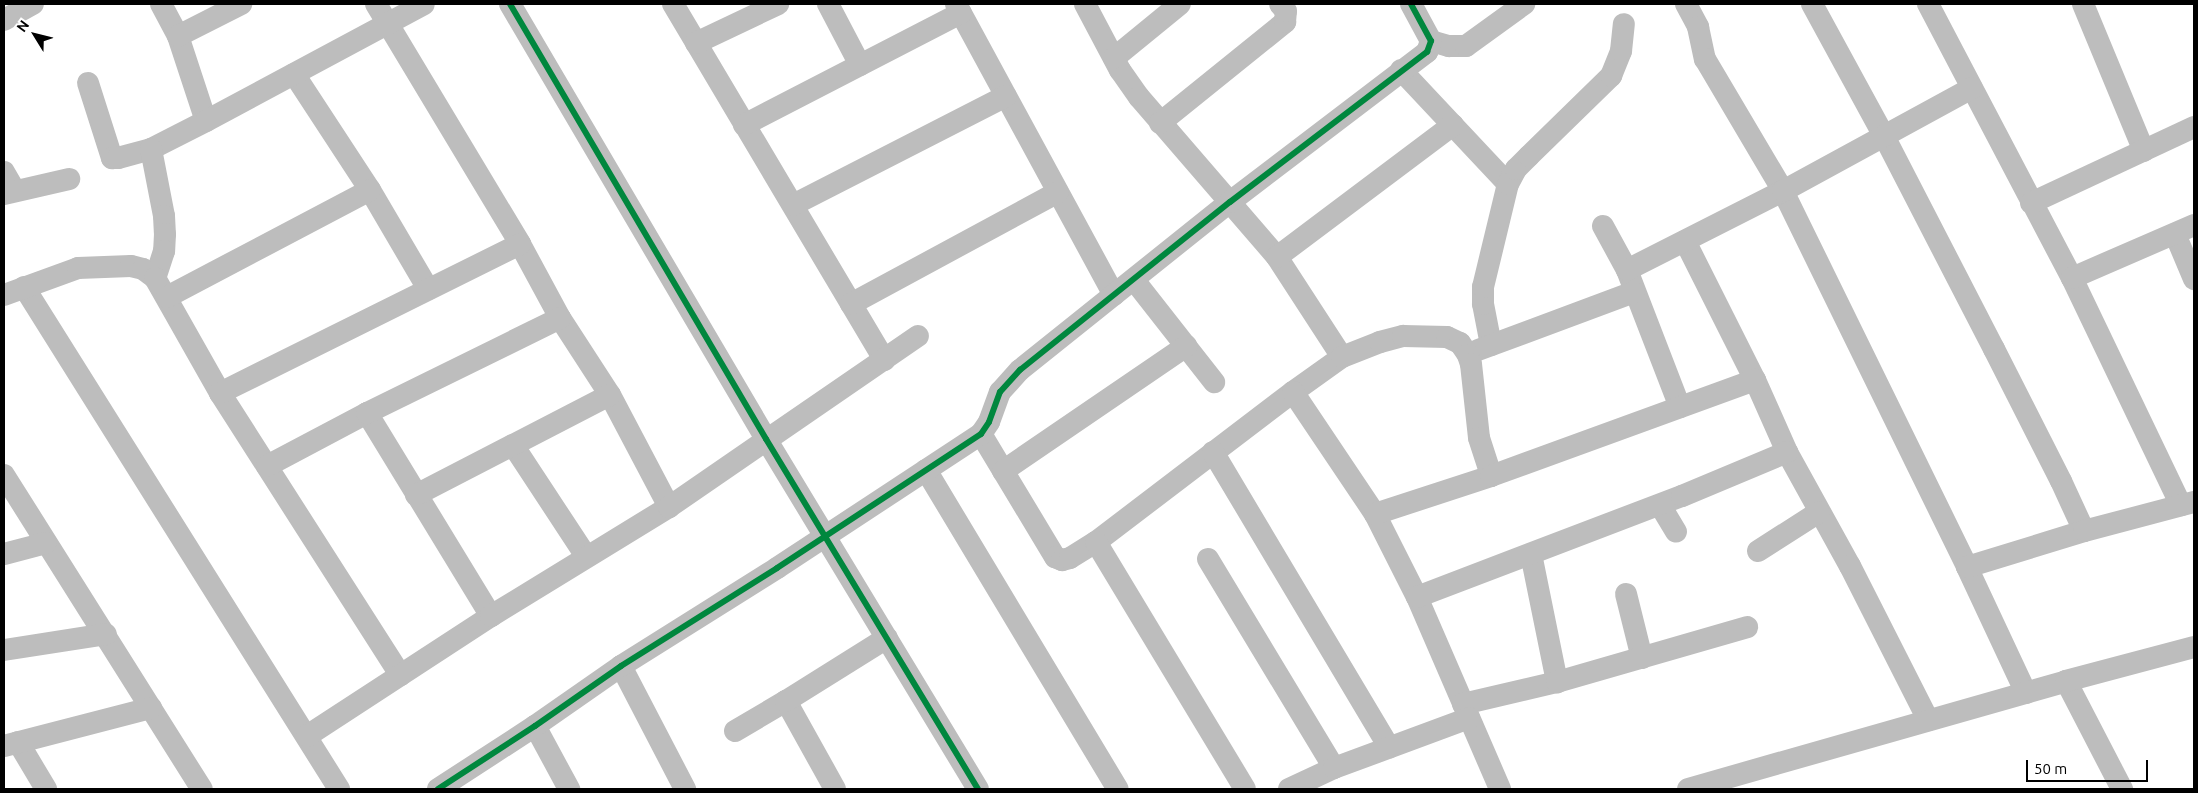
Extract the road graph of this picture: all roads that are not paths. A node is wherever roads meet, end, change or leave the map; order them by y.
1 (33, 4) edge
2 (161, 4) edge
3 (241, 4) edge
4 (376, 4) edge
5 (424, 4) edge
6 (510, 4) edge
7 (673, 4) edge
8 (778, 4) edge
9 (828, 4) edge
10 (1085, 4) edge
11 (1180, 4) edge
12 (1280, 4) edge
13 (1411, 4) edge
14 (1524, 4) edge
15 (1686, 4) edge
16 (1812, 4) edge
17 (1928, 4) edge
18 (2083, 4) edge
19 (958, 8) edge
20 (4, 20) edge
21 (389, 23) junction
22 (1624, 24) dead end
23 (178, 36) junction
24 (1431, 40) junction
25 (696, 43) junction
26 (1114, 58) junction
27 (860, 65) junction
28 (1401, 70) junction
29 (294, 74) junction
30 (88, 82) dead end
31 (1972, 88) junction
32 (1006, 96) junction
33 (206, 121) junction
34 (1160, 124) junction
35 (744, 125) junction
36 (1453, 125) junction
37 (2194, 127) edge
38 (1884, 136) junction
39 (151, 149) junction
40 (2144, 151) junction
41 (69, 179) dead end
42 (1508, 184) junction
43 (7, 186) edge
44 (370, 190) junction
45 (1783, 191) junction
46 (1058, 192) junction
47 (1230, 202) junction
48 (2032, 203) junction
49 (793, 205) junction
50 (1603, 226) dead end
51 (2184, 229) edge
52 (1685, 241) junction
53 (520, 244) junction
54 (1277, 257) junction
55 (1627, 270) junction
56 (155, 278) junction
57 (2072, 278) junction
58 (2194, 279) edge
59 (1134, 280) junction
60 (428, 289) junction
61 (14, 291) edge
62 (1634, 292) junction
63 (1114, 295) junction
64 (167, 297) junction
65 (852, 304) junction
66 (560, 318) junction
67 (918, 336) dead end
68 (1491, 345) junction
69 (1186, 346) junction
70 (1468, 354) junction
71 (1342, 358) junction
72 (884, 360) junction
73 (1755, 380) junction
74 (1214, 382) dead end
75 (1293, 392) junction
76 (220, 393) junction
77 (610, 395) junction
78 (1680, 407) junction
79 (367, 413) junction
80 (980, 434) junction
81 (766, 439) junction
82 (513, 445) junction
83 (1213, 452) junction
84 (1787, 452) junction
85 (267, 466) junction
86 (926, 470) junction
87 (1003, 471) junction
88 (4, 475) edge
89 (1491, 476) junction
90 (416, 495) junction
91 (2188, 503) edge
92 (1660, 505) junction
93 (669, 507) junction
94 (1819, 512) junction
95 (1375, 514) junction
96 (2084, 531) junction
97 (1676, 532) dead end
98 (825, 537) junction
99 (1096, 542) junction
100 (46, 543) junction
101 (1758, 551) dead end
102 (4, 554) edge
103 (1531, 554) junction
104 (586, 556) junction
105 (1208, 559) dead end
106 (1967, 567) junction
107 (1626, 594) dead end
108 (1417, 597) junction
109 (491, 616) junction
110 (1747, 627) dead end
111 (106, 634) junction
112 (887, 638) junction
113 (2194, 647) edge
114 (4, 650) edge
115 (1642, 658) junction
116 (621, 666) junction
117 (400, 675) junction
118 (2066, 681) junction
119 (1557, 682) junction
120 (2026, 693) junction
121 (786, 702) junction
122 (151, 708) junction
123 (1466, 711) junction
124 (1928, 720) junction
125 (535, 726) junction
126 (735, 731) dead end
127 (307, 736) junction
128 (11, 744) edge
129 (1389, 747) junction
130 (1334, 768) junction
131 (447, 786) edge
132 (831, 788) edge
133 (46, 789) edge
134 (202, 789) edge
135 (339, 789) edge
136 (569, 789) edge
137 (686, 789) edge
138 (978, 789) edge
139 (1118, 789) edge
140 (1245, 789) edge
141 (1289, 789) edge
142 (1500, 789) edge
143 (1688, 789) edge
144 (2122, 789) edge

1 - 20 street
2 - 23 street
3 - 23 street
4 - 21 street
5 - 21 street
6 - 81 street
7 - 25 street
8 - 25 street
9 - 27 street
10 - 26 street
11 - 26 street
12 - 34 street
13 - 24 street
14 - 24 street
15 - 45 street
16 - 38 street
17 - 31 street
18 - 40 street
19 - 27 street
19 - 32 street
21 - 29 street
21 - 53 street
22 - 42 street
23 - 33 street
24 - 28 street
25 - 35 street
26 - 34 street
27 - 35 street
28 - 36 street
28 - 47 street
29 - 33 street
29 - 44 street
30 - 39 street
31 - 38 street
31 - 48 street
32 - 46 street
32 - 49 street
33 - 39 street
34 - 47 street
35 - 49 street
36 - 42 street
36 - 54 street
37 - 40 street
38 - 45 street
38 - 96 street
39 - 56 street
40 - 48 street
41 - 43 street
42 - 68 street
44 - 60 street
44 - 64 street
45 - 52 street
45 - 106 street
46 - 63 street
46 - 65 street
47 - 54 street
47 - 59 street
48 - 57 street
49 - 65 street
50 - 55 street
51 - 57 street
51 - 58 street
52 - 55 street
52 - 73 street
53 - 60 street
53 - 66 street
54 - 71 street
55 - 62 street
56 - 61 street
56 - 64 street
57 - 91 street
59 - 63 street
59 - 69 street
60 - 76 street
61 - 127 street
62 - 68 street
62 - 78 street
63 - 80 street
64 - 76 street
65 - 72 street
66 - 77 street
66 - 79 street
67 - 72 street
68 - 70 street
69 - 74 street
69 - 87 street
70 - 71 street
70 - 89 street
71 - 75 street
72 - 81 street
73 - 78 street
73 - 84 street
75 - 83 street
75 - 95 street
76 - 85 street
77 - 82 street
77 - 93 street
78 - 89 street
79 - 85 street
79 - 90 street
80 - 86 street
80 - 87 street
81 - 93 street
81 - 98 street
82 - 90 street
82 - 104 street
83 - 99 street
83 - 129 street
84 - 92 street
84 - 94 street
85 - 117 street
86 - 98 street
86 - 139 street
87 - 99 street
88 - 100 street
89 - 95 street
90 - 109 street
91 - 96 street
92 - 97 street
92 - 103 street
93 - 104 street
94 - 101 street
94 - 124 street
95 - 108 street
96 - 106 street
98 - 112 street
98 - 116 street
99 - 140 street
100 - 102 street
100 - 111 street
103 - 108 street
103 - 119 street
104 - 109 street
105 - 130 street
106 - 120 street
107 - 115 street
108 - 123 street
109 - 117 street
110 - 115 street
111 - 114 street
111 - 122 street
112 - 121 street
112 - 138 street
113 - 118 street
115 - 119 street
116 - 125 street
116 - 137 street
117 - 127 street
118 - 120 street
118 - 144 street
119 - 123 street
120 - 124 street
121 - 126 street
121 - 132 street
122 - 128 street
122 - 134 street
123 - 129 street
123 - 142 street
124 - 143 street
125 - 131 street
125 - 136 street
127 - 135 street
128 - 133 street
129 - 130 street
130 - 141 street

